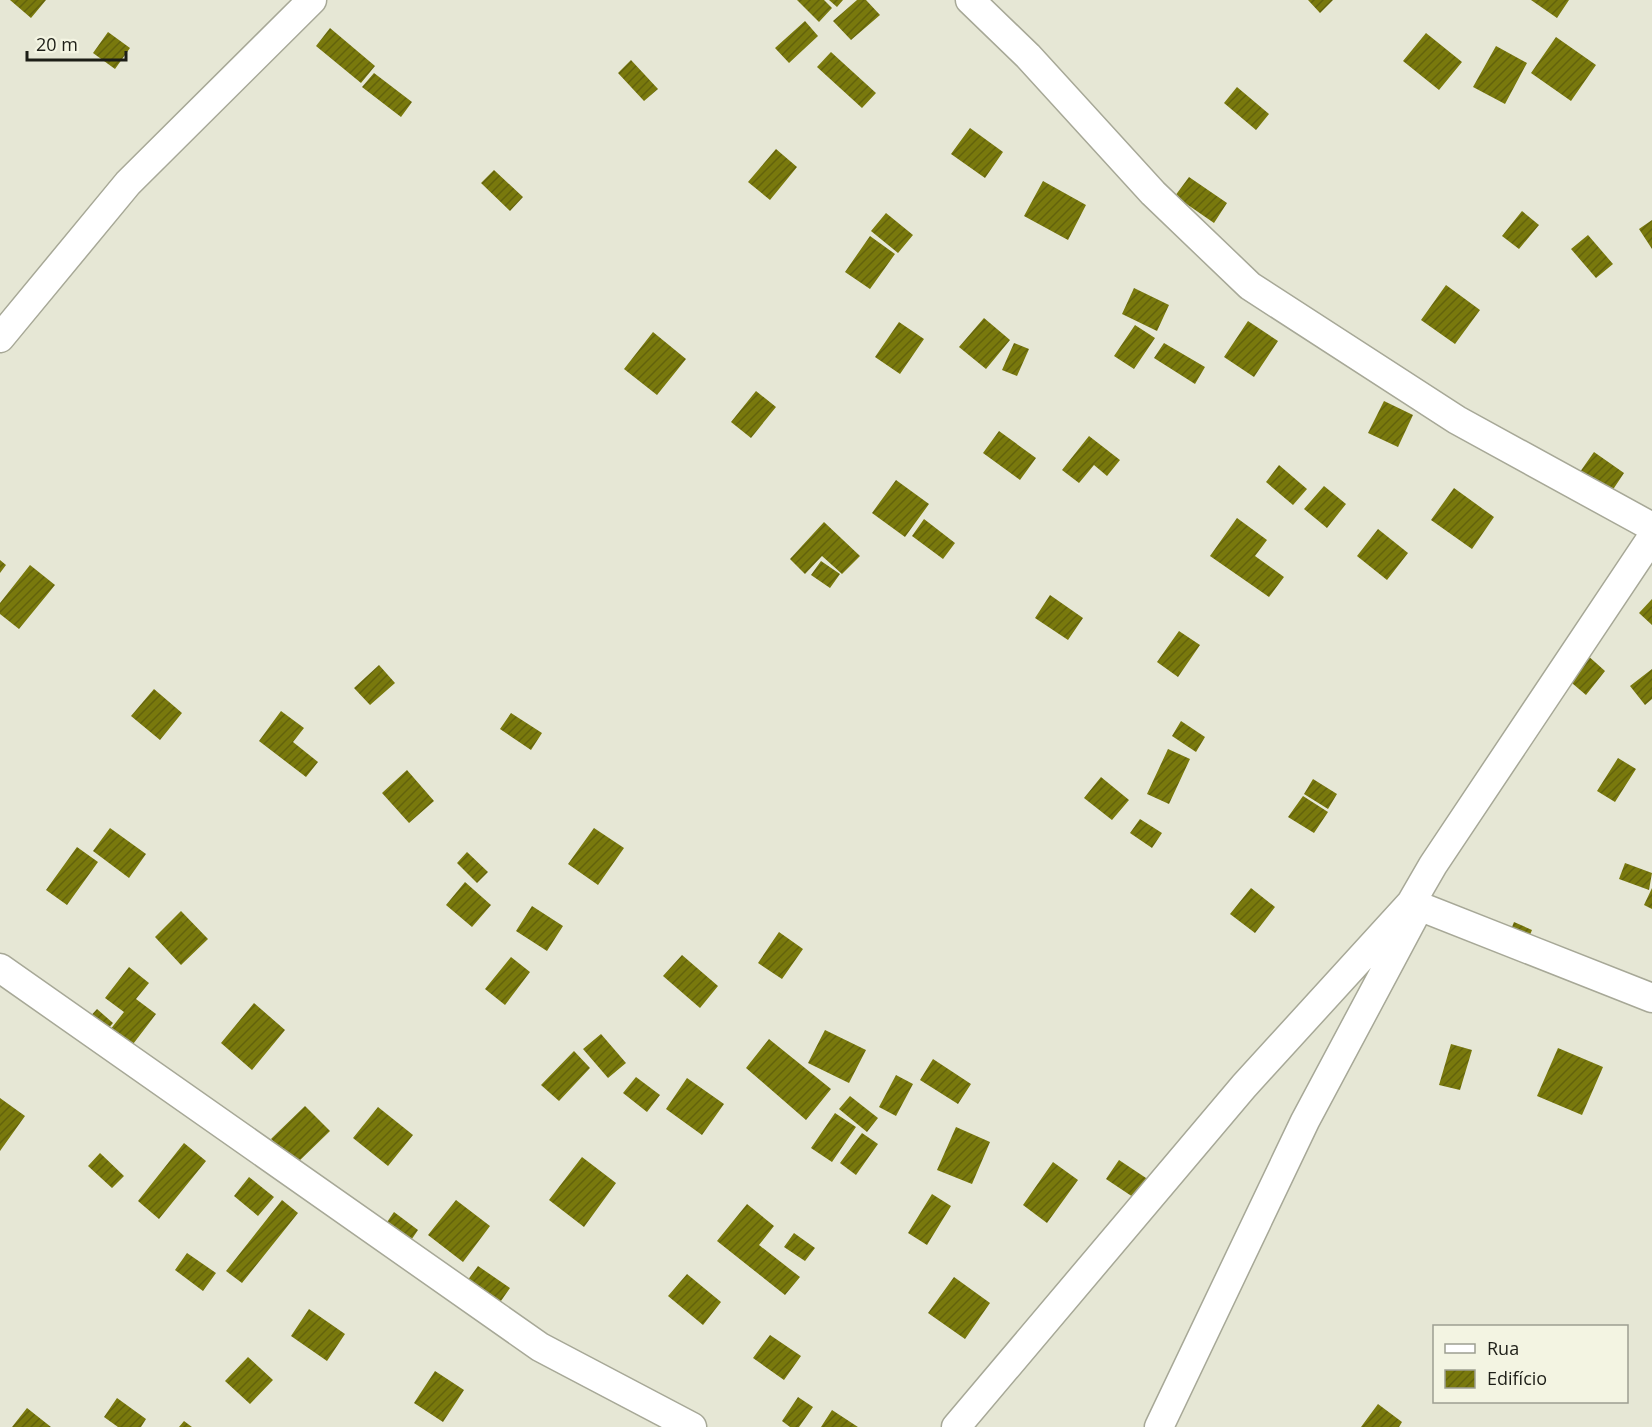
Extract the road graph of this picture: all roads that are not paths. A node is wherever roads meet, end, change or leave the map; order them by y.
1 (312, 0) edge
2 (970, 0) edge
3 (0, 338) edge
4 (1652, 526) edge
5 (1652, 537) edge
6 (1415, 904) junction
7 (0, 968) edge
8 (1652, 998) edge
9 (692, 1427) edge
10 (956, 1427) edge
11 (1159, 1427) edge

1 - 3 street
2 - 4 street
5 - 6 street
6 - 8 street
6 - 10 street
6 - 11 street
7 - 9 street

